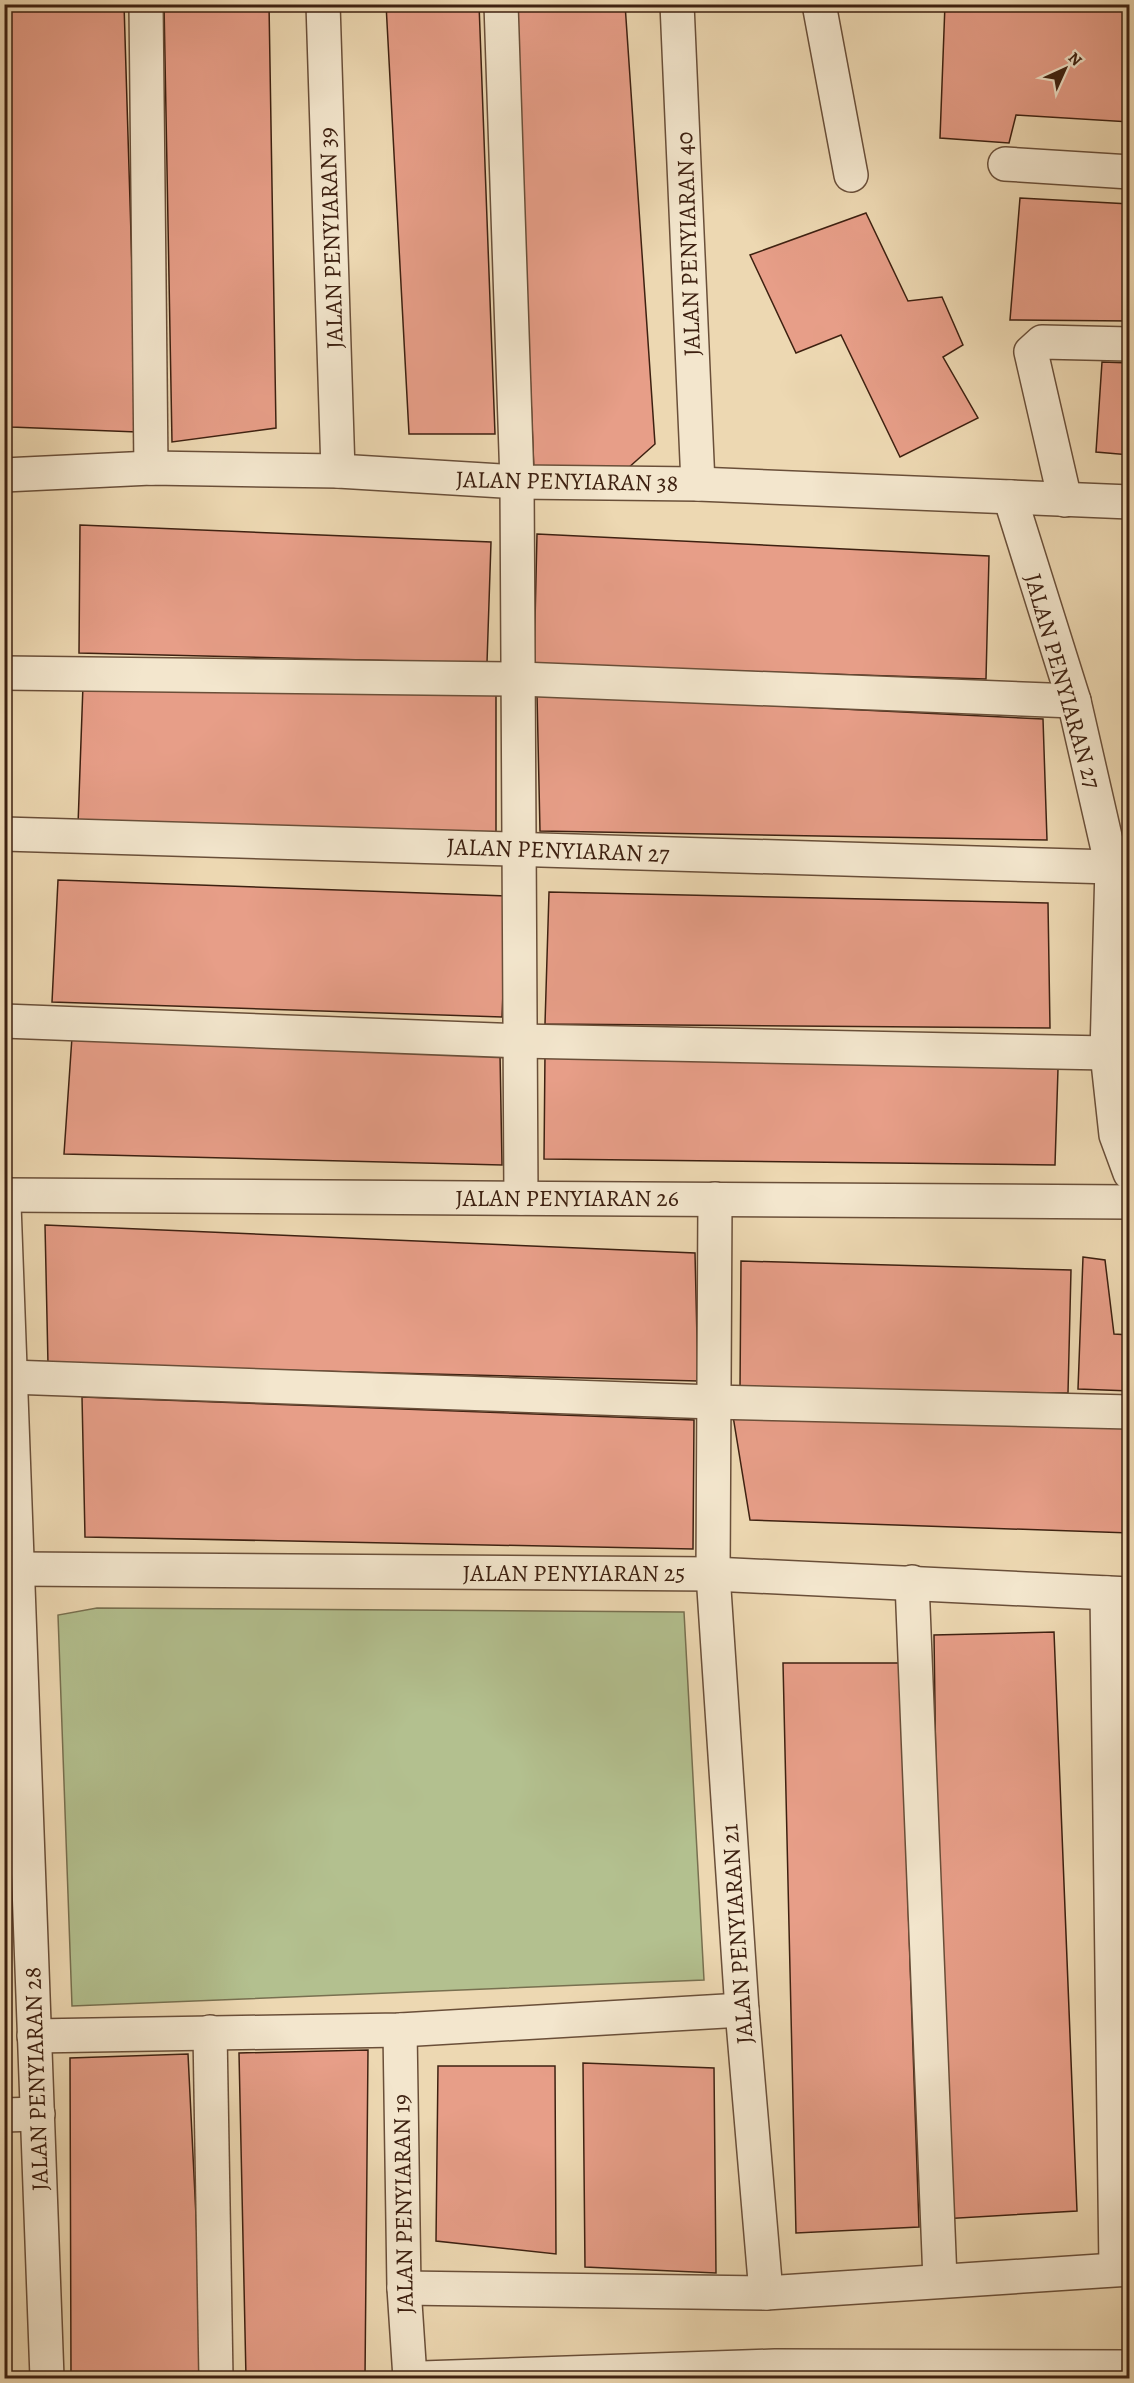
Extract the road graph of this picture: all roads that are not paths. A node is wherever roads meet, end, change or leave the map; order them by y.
1 (146, 4) edge
2 (323, 4) edge
3 (501, 4) edge
4 (677, 4) edge
5 (819, 4) edge
6 (1005, 164) dead end
7 (1130, 172) edge
8 (851, 175) dead end
9 (1130, 344) edge
10 (151, 468) junction
11 (338, 471) junction
12 (4, 474) edge
13 (517, 482) junction
14 (698, 484) junction
15 (1010, 497) junction
16 (1065, 500) junction
17 (1130, 502) edge
18 (4, 673) edge
19 (520, 680) junction
20 (1074, 701) junction
21 (4, 834) edge
22 (520, 848) junction
23 (1112, 867) junction
24 (4, 1021) edge
25 (520, 1041) junction
26 (1107, 1053) junction
27 (1130, 1173) edge
28 (4, 1195) edge
29 (521, 1198) junction
30 (715, 1199) junction
31 (1130, 1202) edge
32 (4, 1204) edge
33 (10, 1377) junction
34 (714, 1402) junction
35 (1130, 1412) edge
36 (9, 1513) edge
37 (18, 1569) junction
38 (713, 1574) junction
39 (912, 1582) junction
40 (1118, 1594) edge
41 (742, 2010) junction
42 (400, 2030) junction
43 (210, 2032) junction
44 (34, 2036) junction
45 (38, 2114) junction
46 (4, 2115) edge
47 (1123, 2269) edge
48 (940, 2280) junction
49 (404, 2288) junction
50 (766, 2293) junction
51 (1130, 2367) edge
52 (775, 2372) edge
53 (944, 2372) edge
54 (573, 2376) edge
55 (47, 2379) edge
56 (216, 2379) edge
57 (410, 2379) edge
58 (422, 2379) edge

1 - 10 street
2 - 11 street, JALAN PENYIARAN 39
3 - 13 street
4 - 14 street, JALAN PENYIARAN 40
5 - 8 street
6 - 7 street
9 - 16 street
10 - 11 street, JALAN PENYIARAN 38
10 - 12 street, JALAN PENYIARAN 38
11 - 13 street, JALAN PENYIARAN 38
13 - 14 street, JALAN PENYIARAN 38
13 - 19 street
14 - 15 street, JALAN PENYIARAN 38
15 - 16 street, JALAN PENYIARAN 38
15 - 20 street, JALAN PENYIARAN 27
16 - 17 street, JALAN PENYIARAN 38
18 - 19 street
19 - 20 street
19 - 22 street
20 - 23 street, JALAN PENYIARAN 27
21 - 22 street, JALAN PENYIARAN 27
22 - 23 street, JALAN PENYIARAN 27
22 - 25 street
23 - 26 street, JALAN PENYIARAN 27
24 - 25 street
25 - 26 street
25 - 29 street
26 - 27 street, JALAN PENYIARAN 27
28 - 29 street, JALAN PENYIARAN 26
29 - 30 street, JALAN PENYIARAN 26
30 - 31 street, JALAN PENYIARAN 26
30 - 34 street, JALAN PENYIARAN 21
32 - 33 street, JALAN PENYIARAN 28
33 - 34 street
33 - 36 street, JALAN PENYIARAN 28
34 - 35 street
34 - 38 street, JALAN PENYIARAN 21
36 - 37 street, JALAN PENYIARAN 28
37 - 38 street, JALAN PENYIARAN 25
37 - 44 street, JALAN PENYIARAN 28
38 - 39 street, JALAN PENYIARAN 25
38 - 41 street, JALAN PENYIARAN 21
39 - 40 street, JALAN PENYIARAN 25
39 - 48 street
40 - 47 street
41 - 42 street
41 - 50 street, JALAN PENYIARAN 21
42 - 43 street
42 - 49 street, JALAN PENYIARAN 19
43 - 44 street
43 - 56 street
44 - 45 street, JALAN PENYIARAN 28
45 - 46 street
45 - 55 street, JALAN PENYIARAN 28
47 - 48 street
48 - 50 street
49 - 50 street
49 - 57 street, JALAN PENYIARAN 19
51 - 53 street
52 - 53 street
52 - 54 street
54 - 58 street

